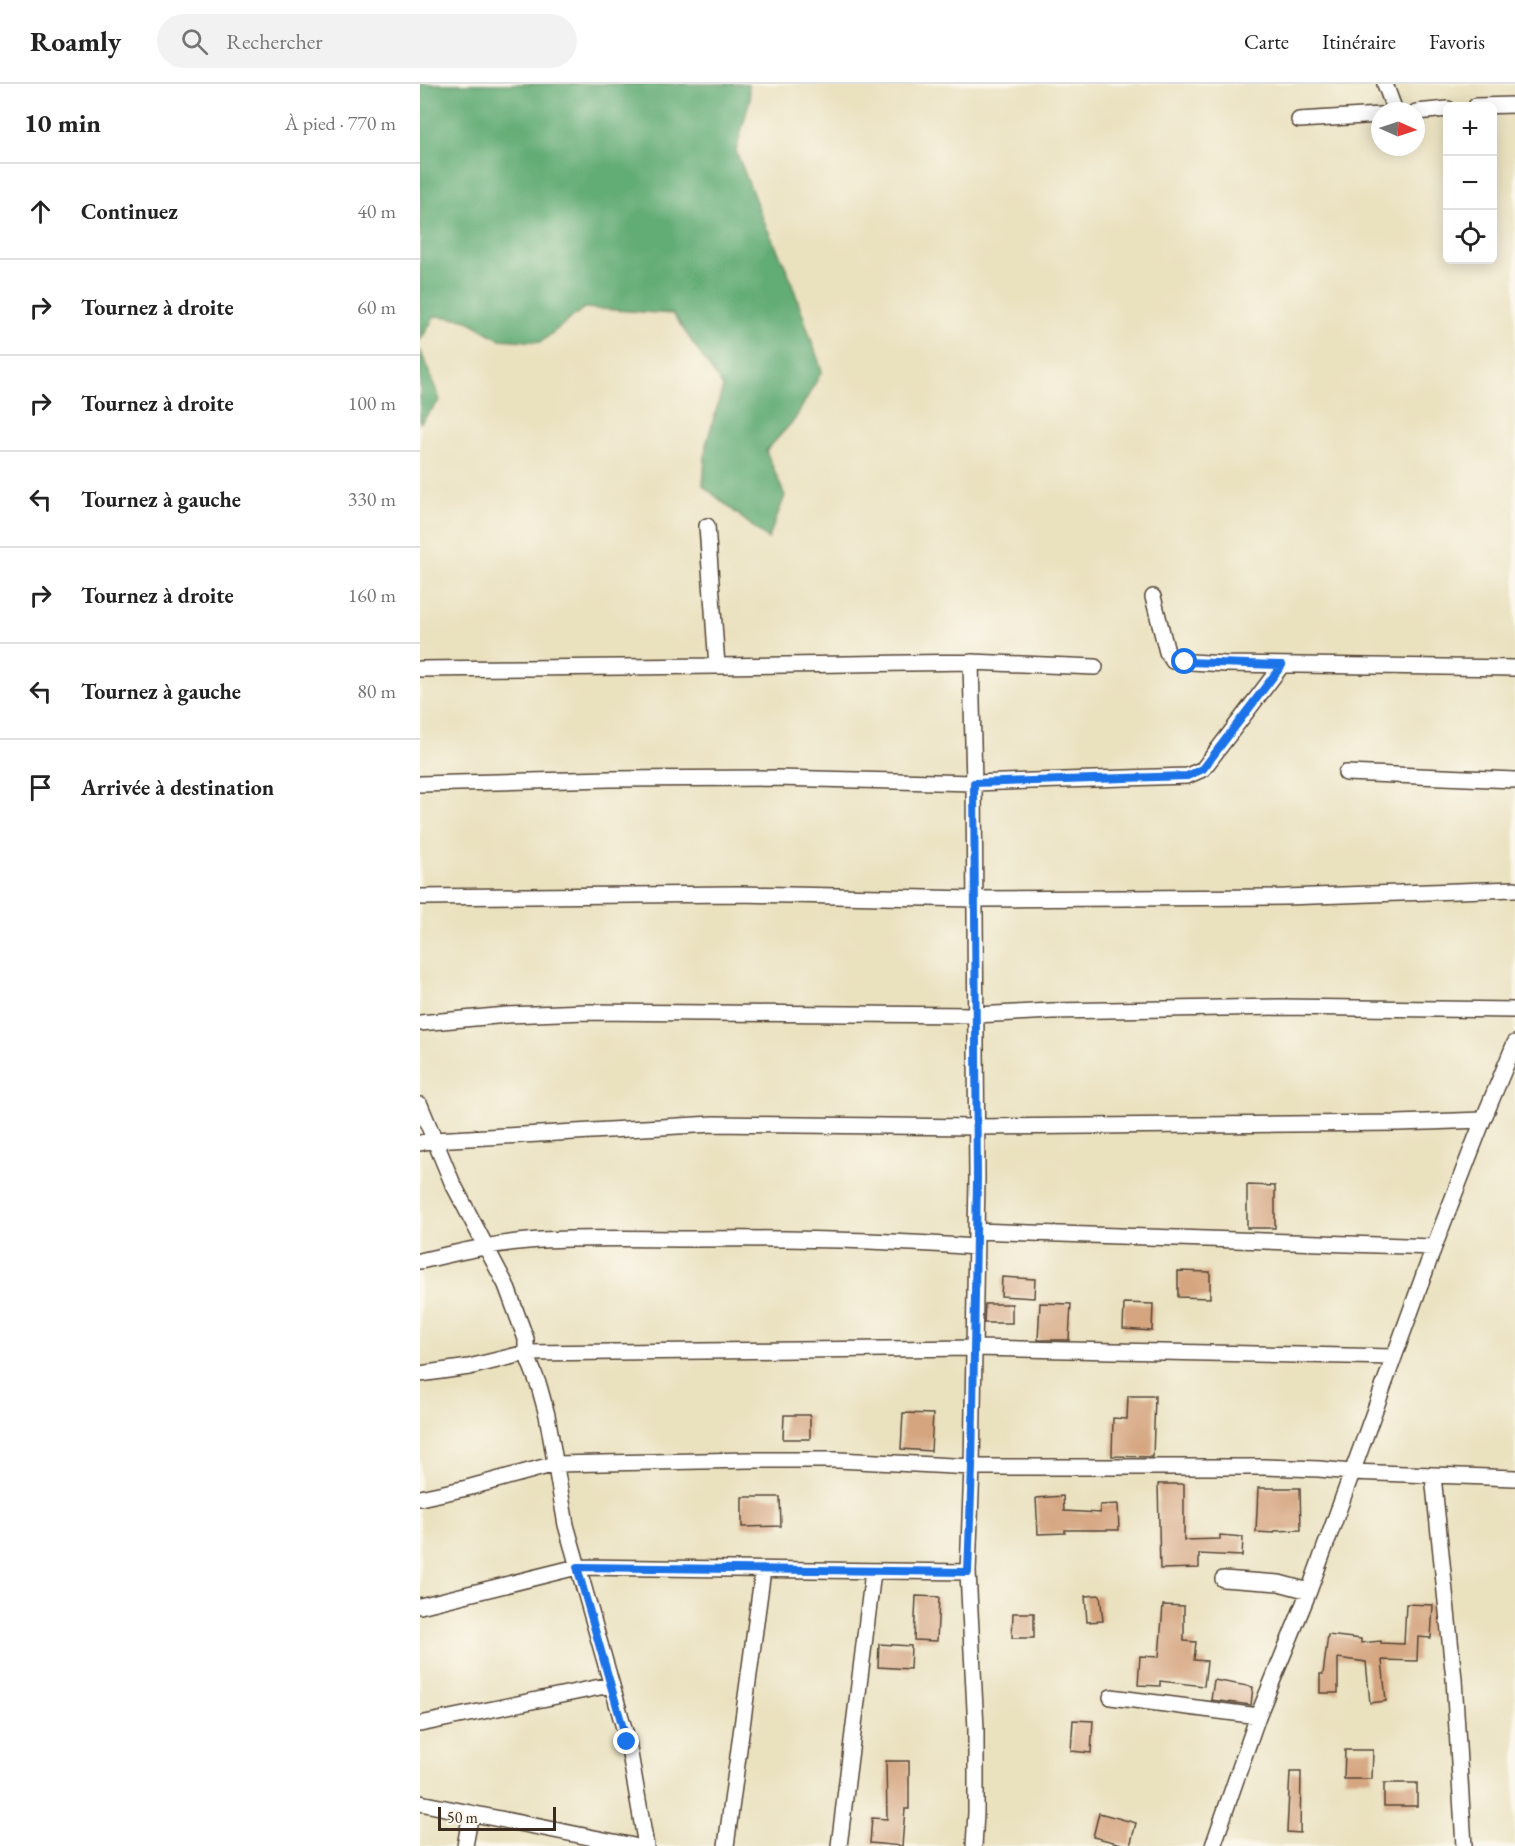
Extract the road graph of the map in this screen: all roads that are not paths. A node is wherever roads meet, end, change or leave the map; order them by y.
1 (1385, 84) edge
2 (1392, 102) edge
3 (1497, 105) edge
4 (1515, 105) edge
5 (1443, 109) edge
6 (1425, 111) edge
7 (1371, 116) edge
8 (1299, 120) dead end
9 (707, 526) dead end
10 (1153, 597) dead end
11 (971, 662) junction
12 (1282, 665) junction
13 (717, 666) junction
14 (1095, 667) dead end
15 (1515, 668) edge
16 (420, 669) edge
17 (1346, 773) dead end
18 (1515, 780) edge
19 (974, 783) junction
20 (420, 784) edge
21 (1515, 889) edge
22 (420, 897) edge
23 (974, 899) junction
24 (1515, 1010) edge
25 (975, 1015) junction
26 (420, 1023) edge
27 (1515, 1043) edge
28 (420, 1105) edge
29 (1483, 1120) junction
30 (975, 1127) junction
31 (427, 1142) edge
32 (975, 1239) junction
33 (485, 1246) junction
34 (1434, 1246) junction
35 (420, 1261) edge
36 (974, 1348) junction
37 (526, 1353) junction
38 (1394, 1357) junction
39 (420, 1374) edge
40 (555, 1464) junction
41 (972, 1467) junction
42 (1351, 1472) junction
43 (1432, 1476) junction
44 (1515, 1478) edge
45 (420, 1498) edge
46 (577, 1567) junction
47 (763, 1570) junction
48 (873, 1572) junction
49 (968, 1572) junction
50 (1223, 1579) dead end
51 (1309, 1591) junction
52 (420, 1606) edge
53 (610, 1685) junction
54 (1111, 1697) dead end
55 (1258, 1716) junction
56 (420, 1724) edge
57 (420, 1803) edge
58 (471, 1813) junction
59 (465, 1846) edge
60 (634, 1846) edge
61 (646, 1846) edge
62 (726, 1846) edge
63 (839, 1846) edge
64 (974, 1846) edge
65 (1213, 1846) edge
66 (1464, 1846) edge

1 - 2 street
3 - 4 street
5 - 6 street
7 - 8 street
9 - 13 street
10 - 12 street
11 - 13 street
11 - 14 street
11 - 19 street
12 - 15 street
12 - 19 street
13 - 16 street
17 - 18 street
19 - 20 street
19 - 23 street
21 - 23 street
22 - 23 street
23 - 25 street
24 - 25 street
25 - 26 street
25 - 30 street
27 - 29 street
28 - 31 street
29 - 30 street
29 - 34 street
30 - 31 street
30 - 32 street
31 - 33 street
32 - 33 street
32 - 34 street
32 - 36 street
33 - 35 street
33 - 37 street
34 - 38 street
36 - 37 street
36 - 38 street
36 - 41 street
37 - 39 street
37 - 40 street
38 - 42 street
40 - 41 street
40 - 45 street
40 - 46 street
41 - 42 street
41 - 49 street
42 - 43 street
42 - 51 street
43 - 44 street
43 - 66 street
46 - 47 street
46 - 52 street
46 - 53 street
47 - 48 street
47 - 62 street
48 - 49 street
48 - 63 street
49 - 64 street
50 - 51 street
51 - 55 street
53 - 56 street
53 - 61 street
54 - 55 street
55 - 65 street
57 - 58 street
58 - 59 street
58 - 60 street

